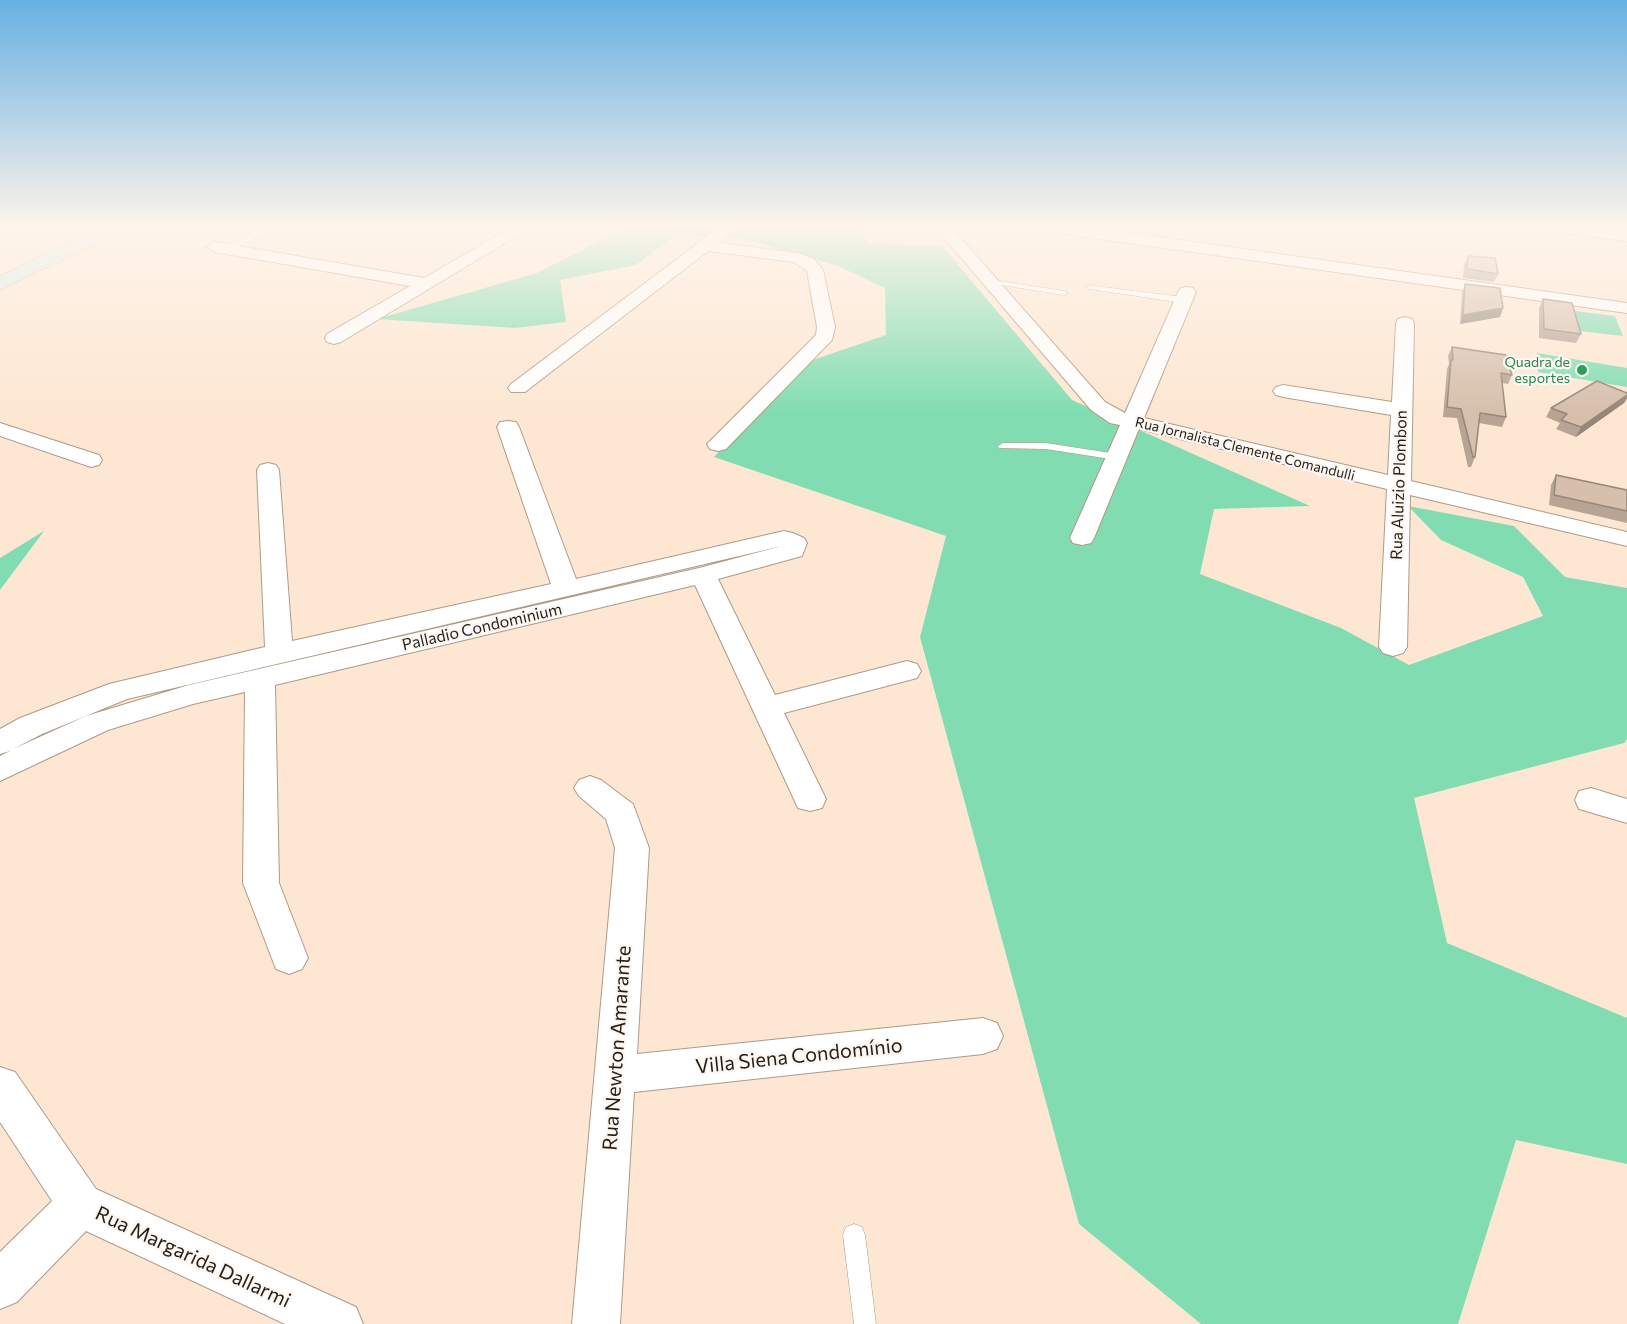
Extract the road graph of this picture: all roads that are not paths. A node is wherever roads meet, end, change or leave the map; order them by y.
1 (420, 288) edge
2 (651, 288) edge
3 (818, 288) edge
4 (995, 288) edge
5 (1031, 288) edge
6 (1107, 288) edge
7 (1489, 288) edge
8 (1064, 293) dead end
9 (1185, 296) joint
10 (1627, 308) edge
11 (1405, 323) dead end
12 (334, 338) dead end
13 (518, 388) dead end
14 (1284, 391) dead end
15 (1402, 410) junction
16 (1131, 422) junction
17 (508, 427) dead end
18 (0, 429) edge
19 (718, 444) dead end
20 (1003, 446) dead end
21 (1117, 458) junction
22 (91, 460) dead end
23 (268, 470) dead end
24 (1399, 486) junction
25 (1082, 538) dead end
26 (1627, 539) edge
27 (704, 575) junction
28 (566, 588) junction
29 (418, 633) junction
30 (1393, 647) dead end
31 (269, 665) junction
32 (907, 671) dead end
33 (766, 708) junction
34 (0, 743) edge
35 (0, 770) edge
36 (590, 788) dead end
37 (810, 799) dead end
38 (1591, 801) dead end
39 (1627, 811) edge
40 (289, 958) dead end
41 (983, 1035) dead end
42 (615, 1074) junction
43 (0, 1086) edge
44 (80, 1205) junction
45 (854, 1234) dead end
46 (0, 1286) edge
47 (339, 1324) edge
48 (596, 1324) edge
49 (865, 1324) edge

1 - 12 street
2 - 13 street
3 - 19 street
4 - 16 street, Rua Jornalista Clemente Comandulli
5 - 8 lane
6 - 9 lane
7 - 10 street
9 - 16 street
11 - 15 street, Rua Aluizio Plombon
14 - 15 street
15 - 24 street, Rua Aluizio Plombon
16 - 21 street
16 - 24 street, Rua Jornalista Clemente Comandulli
17 - 28 street, Palladio Condominium
18 - 22 street
20 - 21 lane
21 - 25 street
23 - 31 street
24 - 26 street, Rua Jornalista Clemente Comandulli
24 - 30 street, Rua Aluizio Plombon
27 - 28 street, Palladio Condominium
27 - 29 street, Palladio Condominium
27 - 33 street
28 - 29 street, Palladio Condominium
29 - 31 street, Palladio Condominium
31 - 34 street, Palladio Condominium
31 - 35 street, Palladio Condominium
31 - 40 street
32 - 33 street
33 - 37 street
36 - 42 street, Rua Newton Amarante
38 - 39 street
41 - 42 street, Villa Siena Condomínio
42 - 48 street, Rua Newton Amarante
43 - 44 street, Rua Margarida Dallarmi
44 - 46 street
44 - 47 street, Rua Margarida Dallarmi
45 - 49 lane

